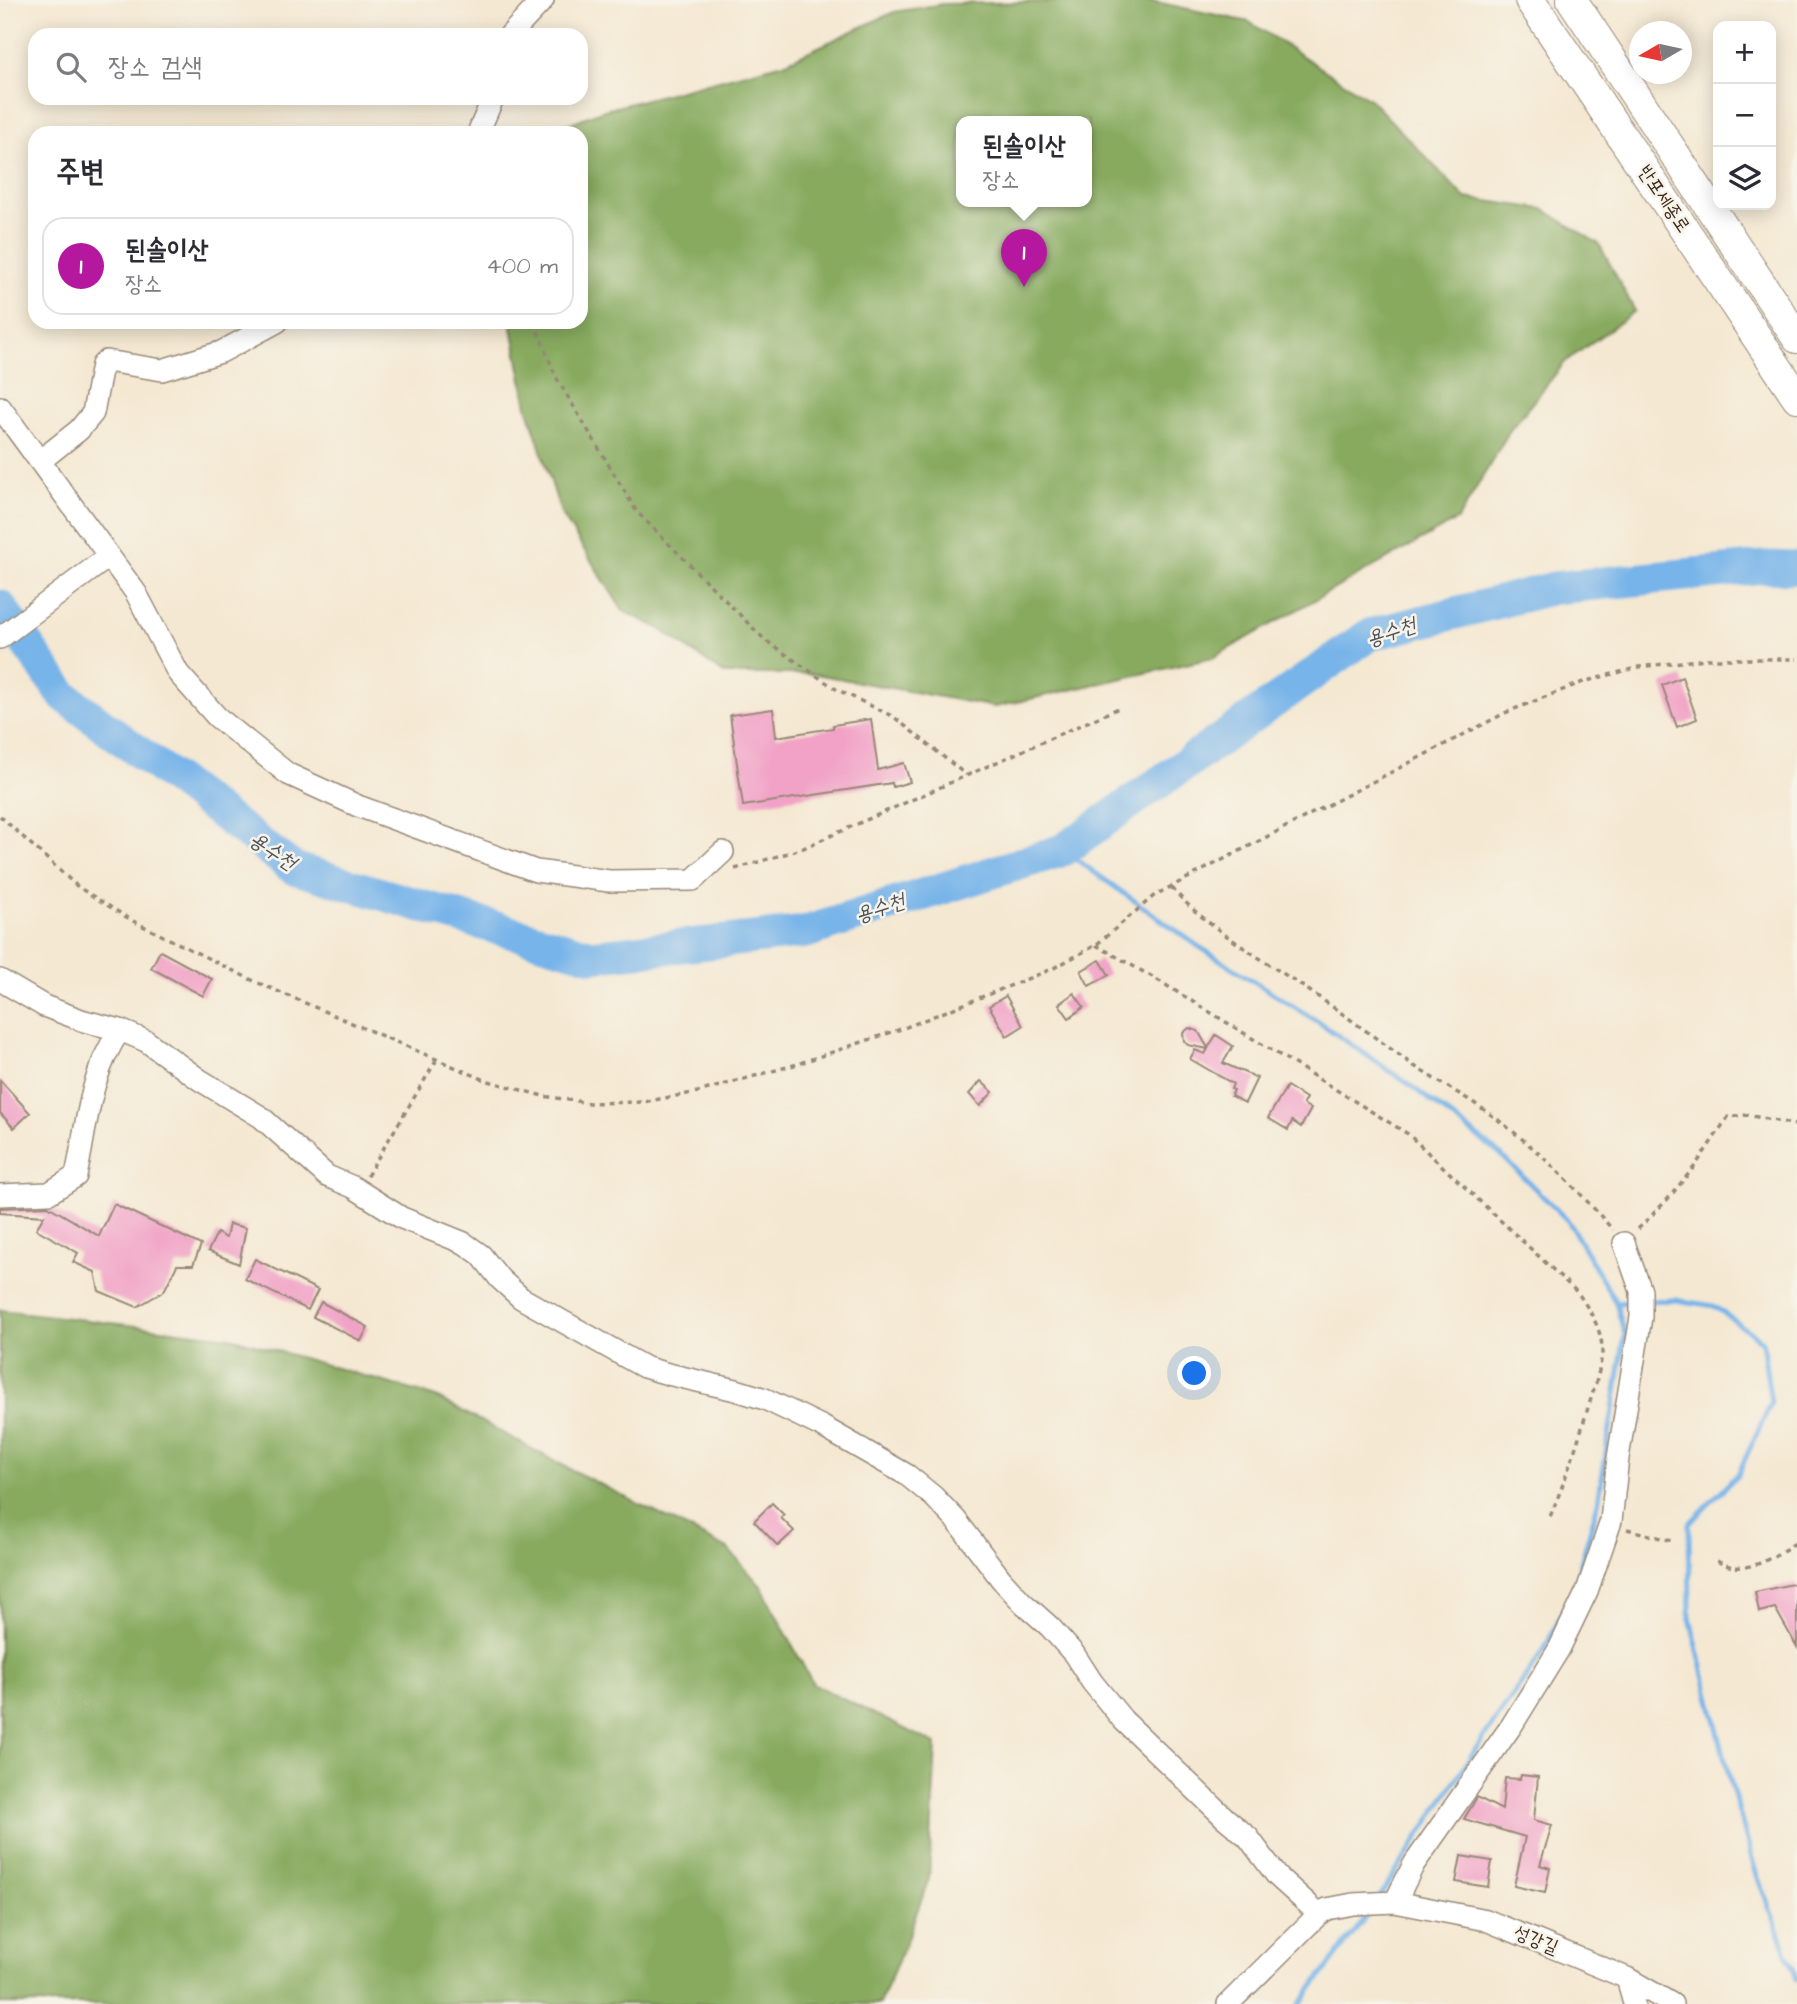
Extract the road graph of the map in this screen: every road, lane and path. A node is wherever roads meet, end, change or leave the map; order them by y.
1 (543, 0) edge
2 (1530, 0) edge
3 (1572, 0) edge
4 (517, 28) edge
5 (490, 105) edge
6 (481, 126) edge
7 (264, 329) edge
8 (537, 329) edge
9 (1797, 338) edge
10 (1797, 397) edge
11 (0, 407) edge
12 (40, 461) junction
13 (108, 557) junction
14 (0, 638) edge
15 (1797, 659) edge
16 (1121, 708) dead end
17 (966, 775) junction
18 (0, 816) edge
19 (727, 861) joint
20 (1172, 888) junction
21 (1096, 945) junction
22 (0, 981) edge
23 (120, 1030) junction
24 (436, 1060) junction
25 (1797, 1125) edge
26 (358, 1190) junction
27 (0, 1195) edge
28 (1624, 1242) junction
29 (1549, 1519) dead end
30 (1611, 1521) junction
31 (1672, 1541) dead end
32 (1797, 1542) edge
33 (1717, 1561) dead end
34 (1393, 1902) junction
35 (1319, 1914) junction
36 (1627, 1978) junction
37 (1228, 2004) edge
38 (1633, 2004) edge
39 (1672, 2004) edge

1 - 4 street
2 - 10 highway, 반포세종로
3 - 9 highway, 반포세종로
5 - 6 street
7 - 12 street
8 - 17 path
11 - 12 street
12 - 13 street
13 - 14 street
13 - 19 street
15 - 20 path
16 - 17 path
17 - 19 path
18 - 24 path
20 - 21 path
20 - 28 path
21 - 24 path
21 - 29 path
22 - 23 street
23 - 26 street
23 - 27 street
24 - 26 path
25 - 28 path
26 - 35 street
28 - 30 street
30 - 31 path
30 - 34 street
32 - 33 path
34 - 35 street, 성강길
34 - 36 street, 성강길
35 - 37 street
36 - 38 street
36 - 39 street, 성강길

